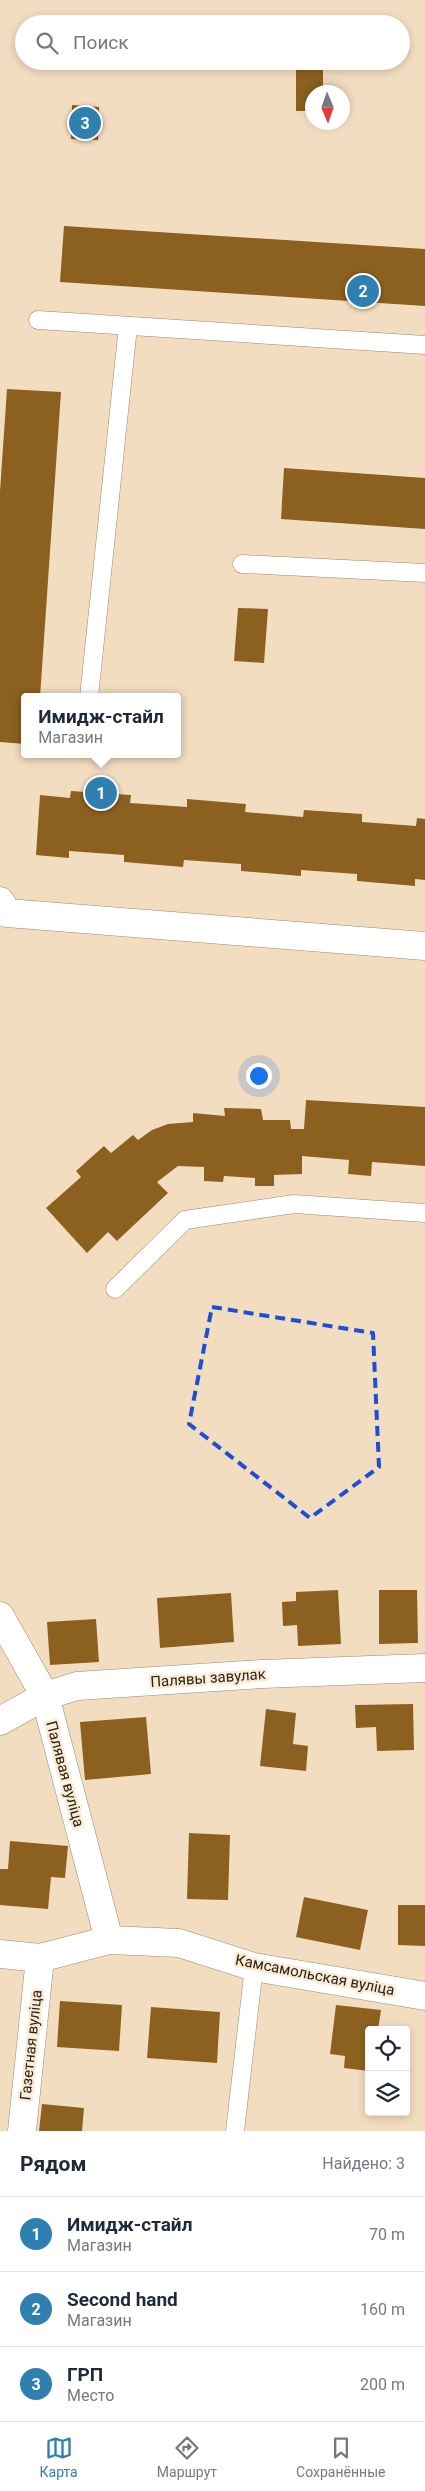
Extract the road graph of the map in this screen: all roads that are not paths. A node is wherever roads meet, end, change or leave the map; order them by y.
1 (38, 320) dead end
2 (128, 326) junction
3 (425, 345) edge
4 (242, 564) dead end
5 (425, 573) edge
6 (89, 693) edge
7 (0, 901) edge
8 (425, 946) edge
9 (425, 1213) edge
10 (114, 1289) dead end
11 (0, 1616) edge
12 (425, 1668) edge
13 (45, 1696) junction
14 (0, 1721) edge
15 (108, 1940) junction
16 (0, 1954) edge
17 (40, 1958) junction
18 (254, 1966) junction
19 (425, 1996) edge
20 (22, 2131) edge
21 (235, 2131) edge

1 - 2 lane
2 - 3 lane
2 - 6 lane
4 - 5 lane
7 - 8 street
9 - 10 lane
11 - 13 street, Палявая вуліца
12 - 13 street, Палявы завулак
13 - 14 street, Палявы завулак
13 - 15 street, Палявая вуліца
15 - 17 street, Камсамольская вуліца
15 - 18 street, Камсамольская вуліца
16 - 17 street, Камсамольская вуліца
17 - 20 street, Газетная вуліца
18 - 19 street, Камсамольская вуліца
18 - 21 lane

